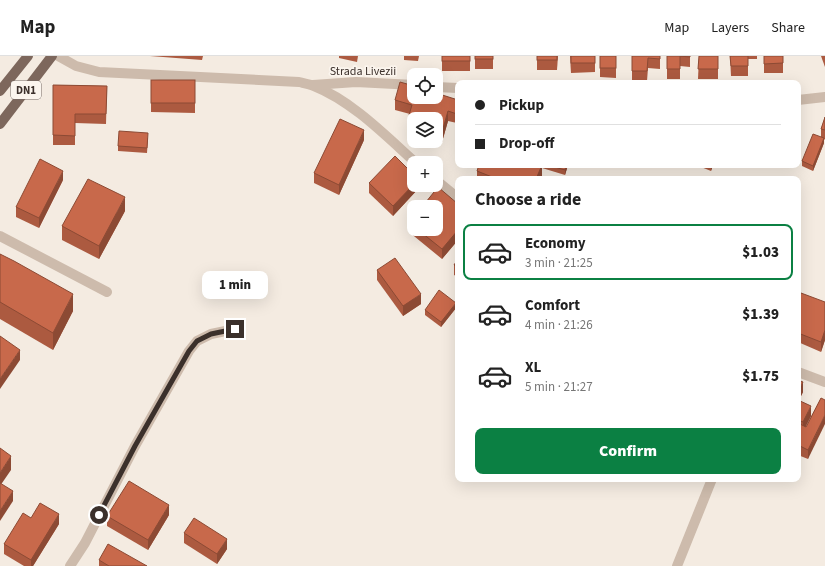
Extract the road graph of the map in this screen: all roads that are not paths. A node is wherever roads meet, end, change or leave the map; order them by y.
1 (28, 56) edge
2 (52, 56) edge
3 (58, 56) edge
4 (313, 85) junction
5 (407, 85) edge
6 (443, 87) edge
7 (455, 88) edge
8 (0, 91) edge
9 (825, 97) edge
10 (801, 100) edge
11 (0, 124) edge
12 (408, 156) edge
13 (443, 186) edge
14 (455, 196) edge
15 (0, 236) edge
16 (107, 292) dead end
17 (235, 329) dead end
18 (801, 373) edge
19 (825, 382) edge
20 (711, 482) edge
21 (70, 566) edge
22 (677, 566) edge

1 - 8 main road, DN1
2 - 11 main road, DN1
3 - 4 street
4 - 5 street, Strada Livezii
4 - 12 street
6 - 7 street
9 - 10 street
13 - 14 street
15 - 16 street
17 - 21 street
18 - 19 street
20 - 22 street

